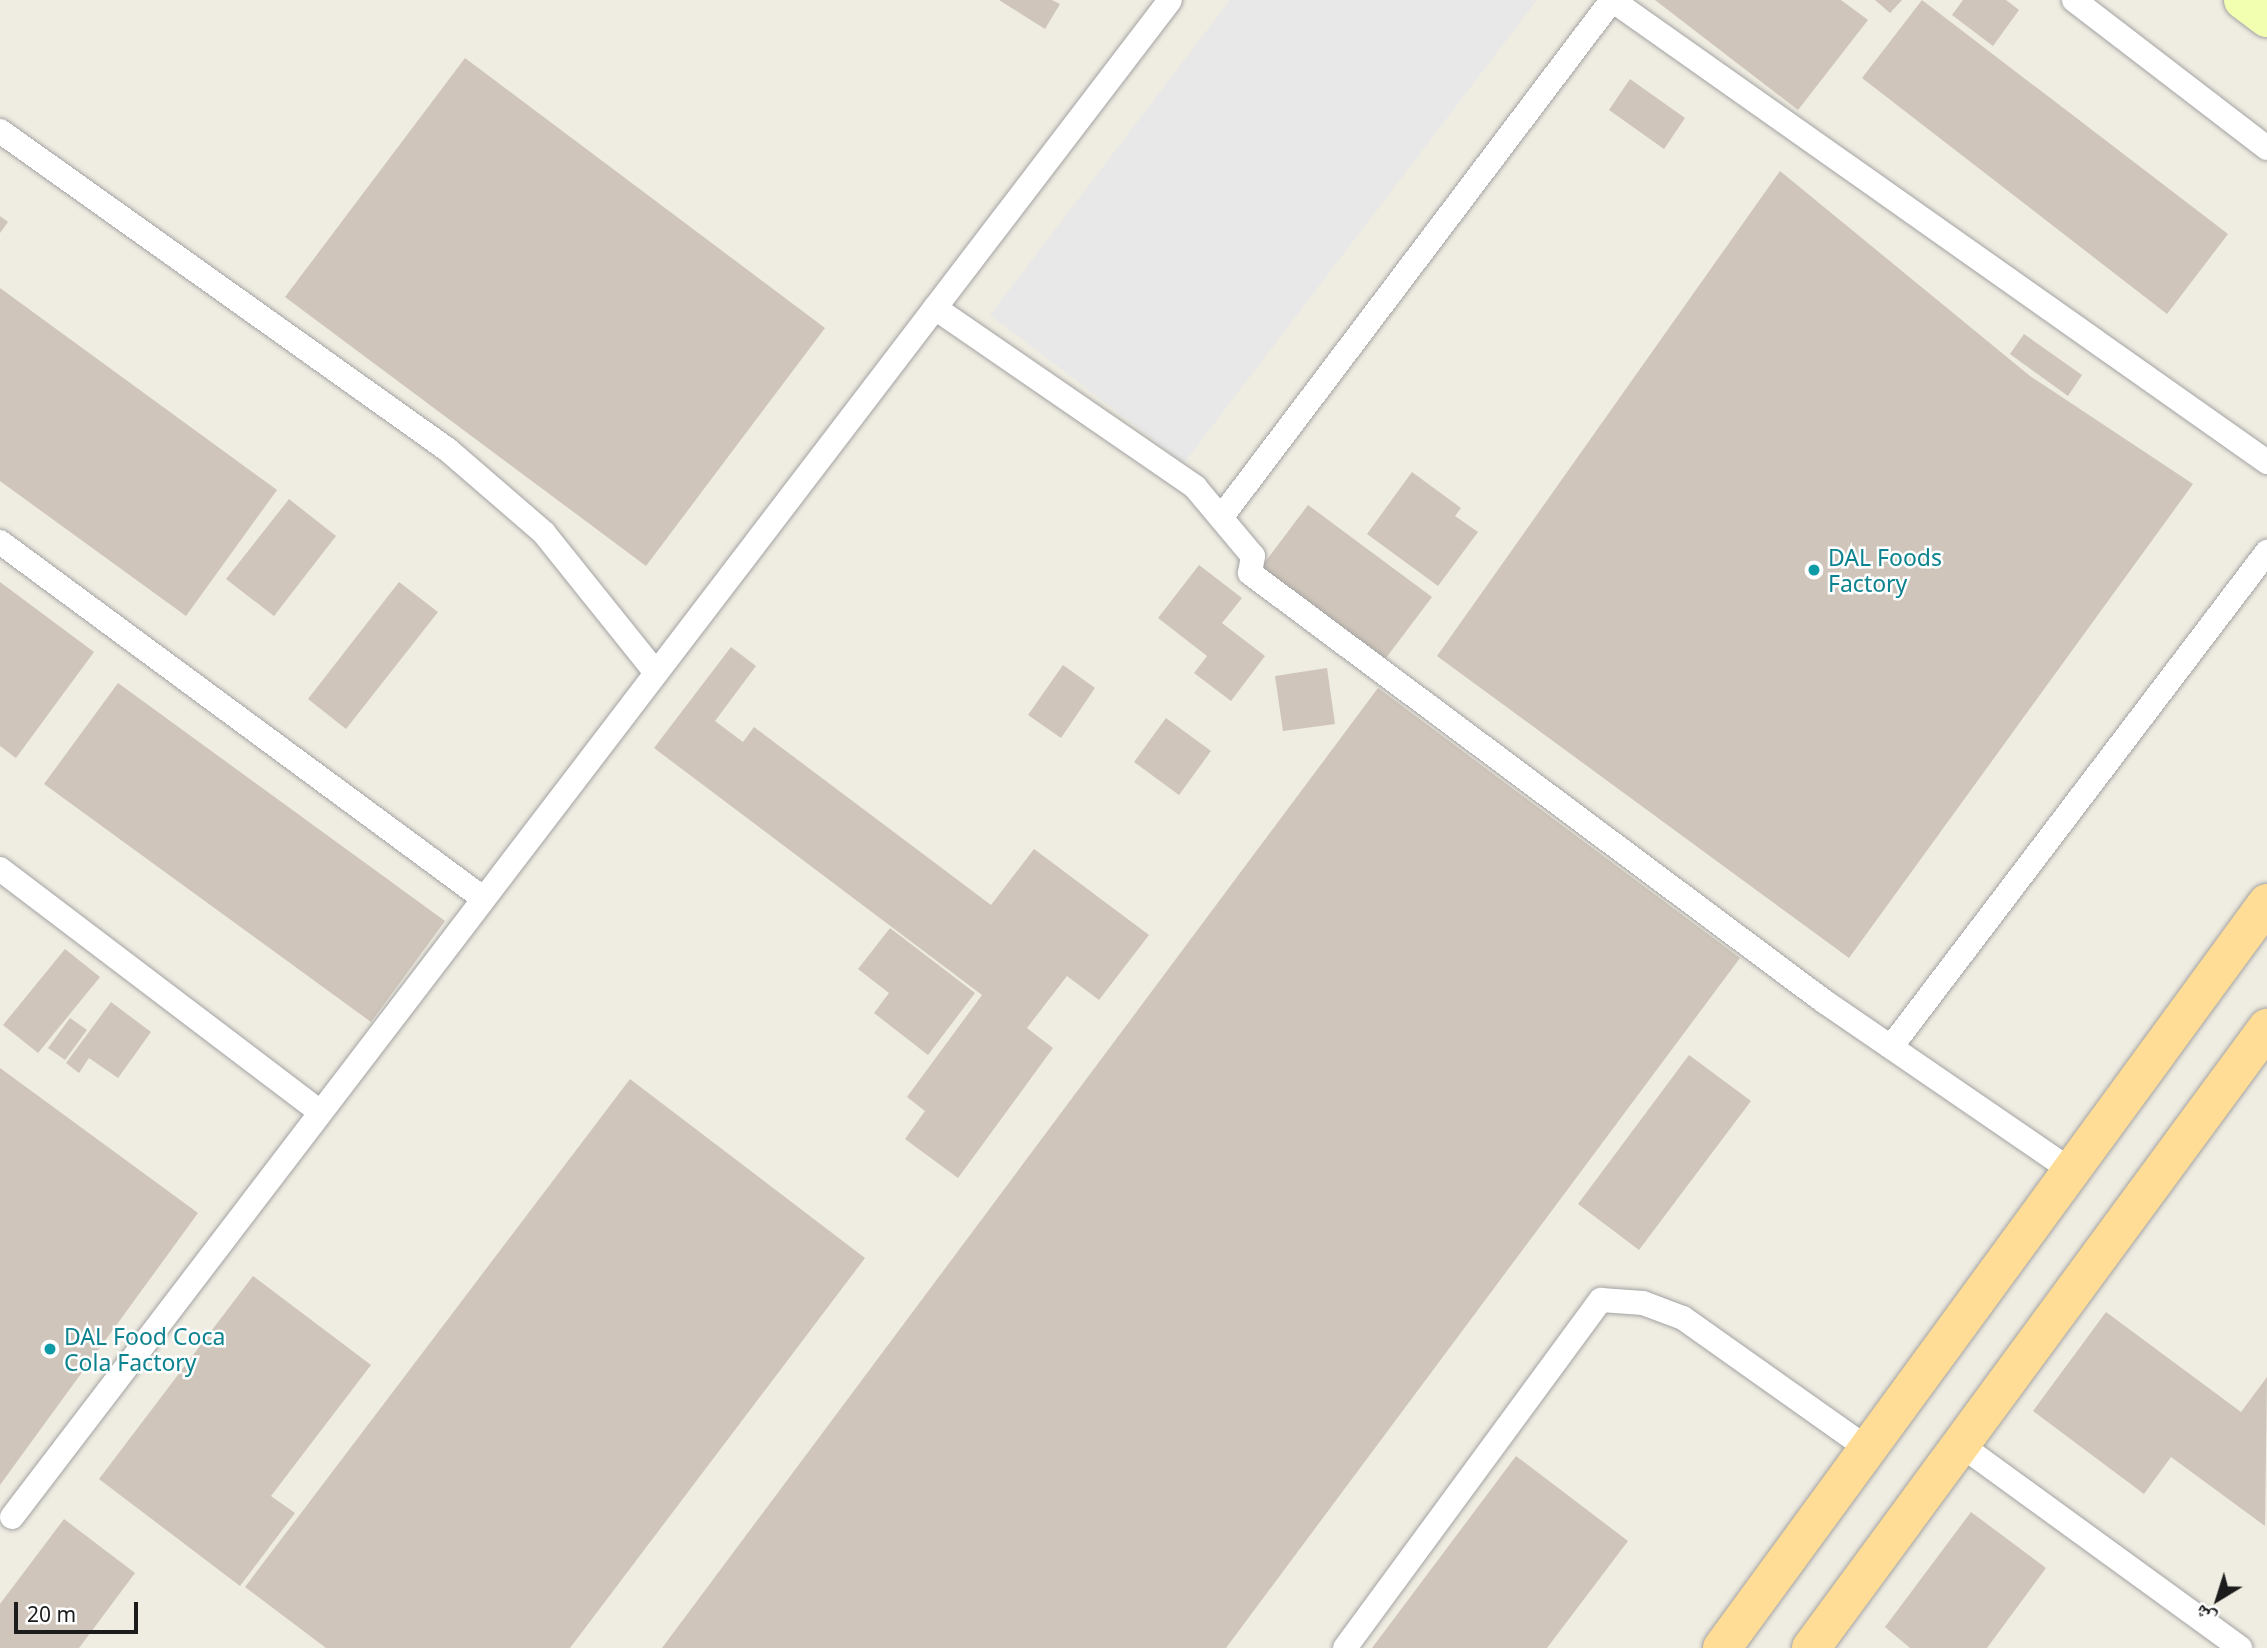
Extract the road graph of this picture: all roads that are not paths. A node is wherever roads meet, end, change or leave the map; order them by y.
1 (1170, 0) edge
2 (2074, 0) edge
3 (2243, 0) edge
4 (2267, 18) edge
5 (0, 131) edge
6 (2267, 148) edge
7 (934, 308) junction
8 (2267, 462) edge
9 (1223, 515) junction
10 (0, 542) edge
11 (2267, 552) edge
12 (656, 673) junction
13 (0, 869) edge
14 (484, 899) junction
15 (2267, 904) edge
16 (2267, 1028) edge
17 (1891, 1047) junction
18 (320, 1112) junction
19 (2070, 1170) junction
20 (1961, 1444) junction
21 (1871, 1451) junction
22 (12, 1517) dead end
23 (1345, 1648) edge
24 (1722, 1648) edge
25 (1811, 1648) edge
26 (2239, 1648) edge

1 - 7 lane
2 - 6 lane
3 - 4 street
5 - 12 lane
7 - 9 lane
7 - 12 lane
8 - 9 lane
9 - 17 lane
10 - 14 lane
11 - 17 lane
12 - 14 lane
13 - 18 lane
14 - 18 lane
15 - 19 main road
16 - 20 main road
17 - 19 lane
18 - 22 lane
19 - 21 main road
20 - 25 main road
20 - 26 lane
21 - 23 lane
21 - 24 main road

